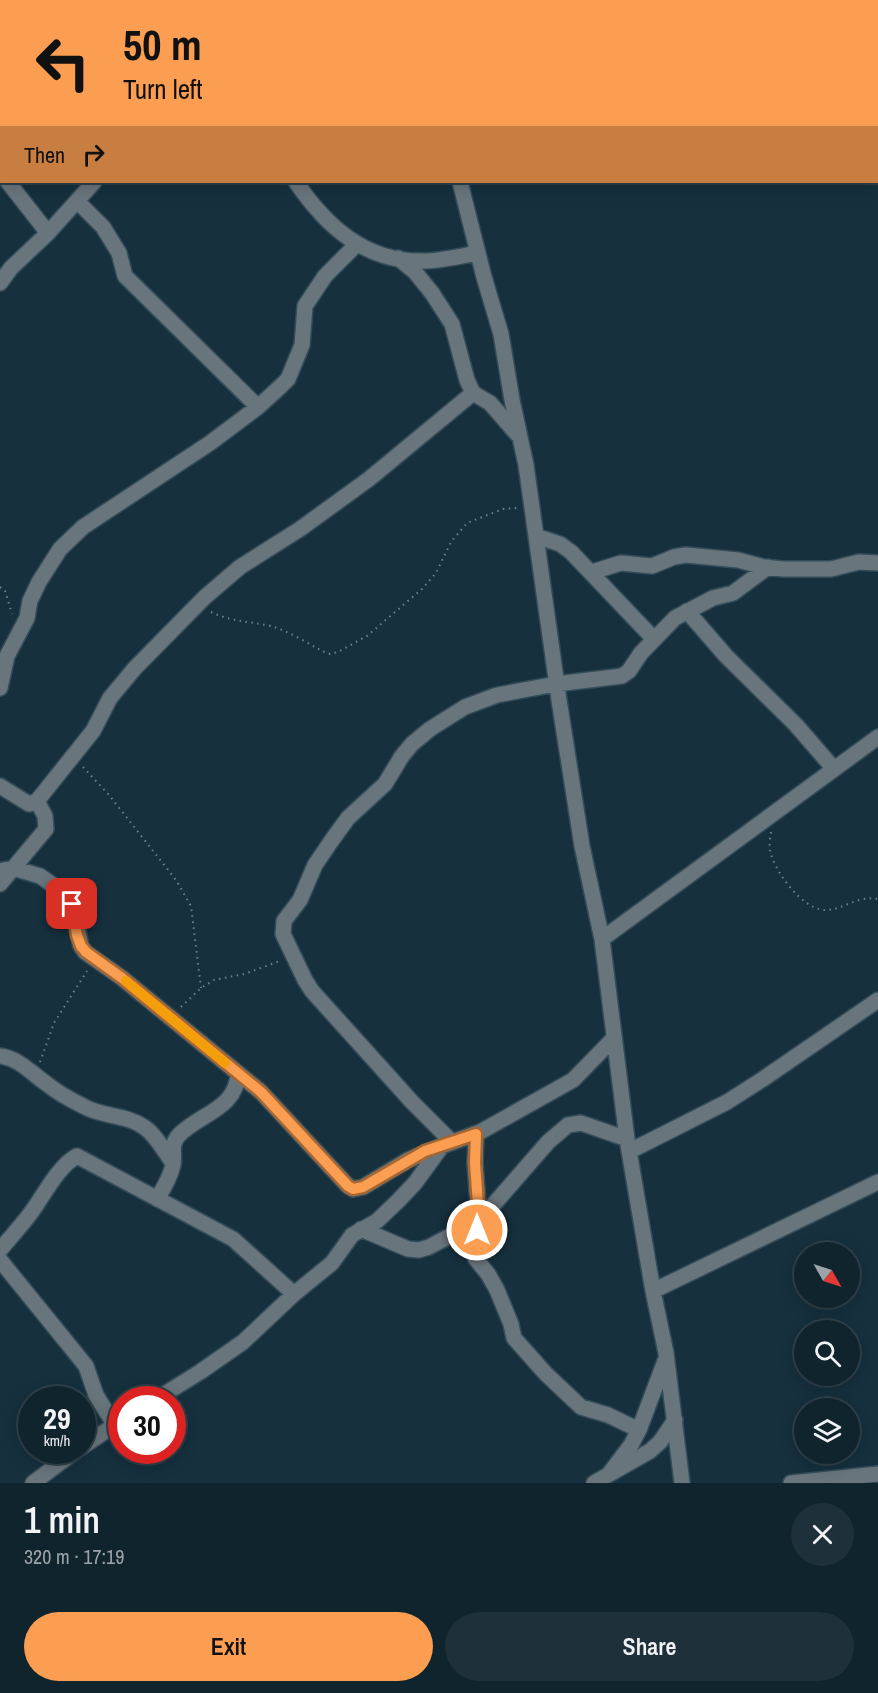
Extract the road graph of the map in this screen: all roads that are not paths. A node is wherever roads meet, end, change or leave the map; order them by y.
1 (9, 183) edge
2 (93, 183) edge
3 (297, 183) edge
4 (460, 183) edge
5 (77, 201) junction
6 (48, 233) junction
7 (356, 245) junction
8 (478, 253) junction
9 (398, 258) junction
10 (0, 283) edge
11 (473, 393) junction
12 (258, 407) junction
13 (520, 438) junction
14 (537, 536) junction
15 (878, 563) edge
16 (768, 567) junction
17 (592, 572) junction
18 (687, 611) junction
19 (654, 639) junction
20 (556, 684) junction
21 (0, 688) edge
22 (878, 737) edge
23 (834, 769) junction
24 (0, 786) edge
25 (38, 801) junction
26 (7, 870) edge
27 (0, 884) edge
28 (602, 939) junction
29 (878, 1000) edge
30 (614, 1038) junction
31 (0, 1056) edge
32 (238, 1073) junction
33 (476, 1134) junction
34 (447, 1144) junction
35 (628, 1145) junction
36 (173, 1163) junction
37 (878, 1182) edge
38 (157, 1199) junction
39 (479, 1218) junction
40 (361, 1229) junction
41 (0, 1250) edge
42 (0, 1260) edge
43 (653, 1291) junction
44 (294, 1294) junction
45 (667, 1358) junction
46 (178, 1386) edge
47 (108, 1410) edge
48 (675, 1420) junction
49 (639, 1430) junction
50 (58, 1464) edge
51 (609, 1474) junction
52 (878, 1474) edge
53 (33, 1483) edge
54 (594, 1483) edge
55 (682, 1483) edge
56 (791, 1483) edge

1 - 6 street
2 - 5 street
3 - 7 street
4 - 8 street
5 - 6 street
5 - 12 street
6 - 10 street
7 - 9 street
7 - 12 street
8 - 9 street
8 - 13 street
9 - 11 street
11 - 13 street
11 - 25 street
12 - 21 street
13 - 14 street
14 - 17 street
14 - 20 street
15 - 16 street
16 - 17 street
16 - 18 street
17 - 19 street
18 - 19 street
18 - 23 street
19 - 20 street
20 - 28 street
20 - 34 street
22 - 23 street
23 - 28 street
24 - 25 street
25 - 26 street
26 - 27 street
26 - 32 street
28 - 30 street
29 - 35 street
30 - 33 street
30 - 35 street
31 - 36 street
32 - 34 street
32 - 36 street
33 - 34 street
33 - 39 street
34 - 40 street
35 - 39 street
35 - 43 street
36 - 38 street
37 - 43 street
38 - 41 street
38 - 44 street
39 - 40 street
39 - 49 street
40 - 44 street
42 - 47 street
43 - 45 street
44 - 46 street
45 - 48 street
45 - 49 street
48 - 51 street
48 - 55 street
49 - 51 street
50 - 53 street
51 - 54 street
52 - 56 street

